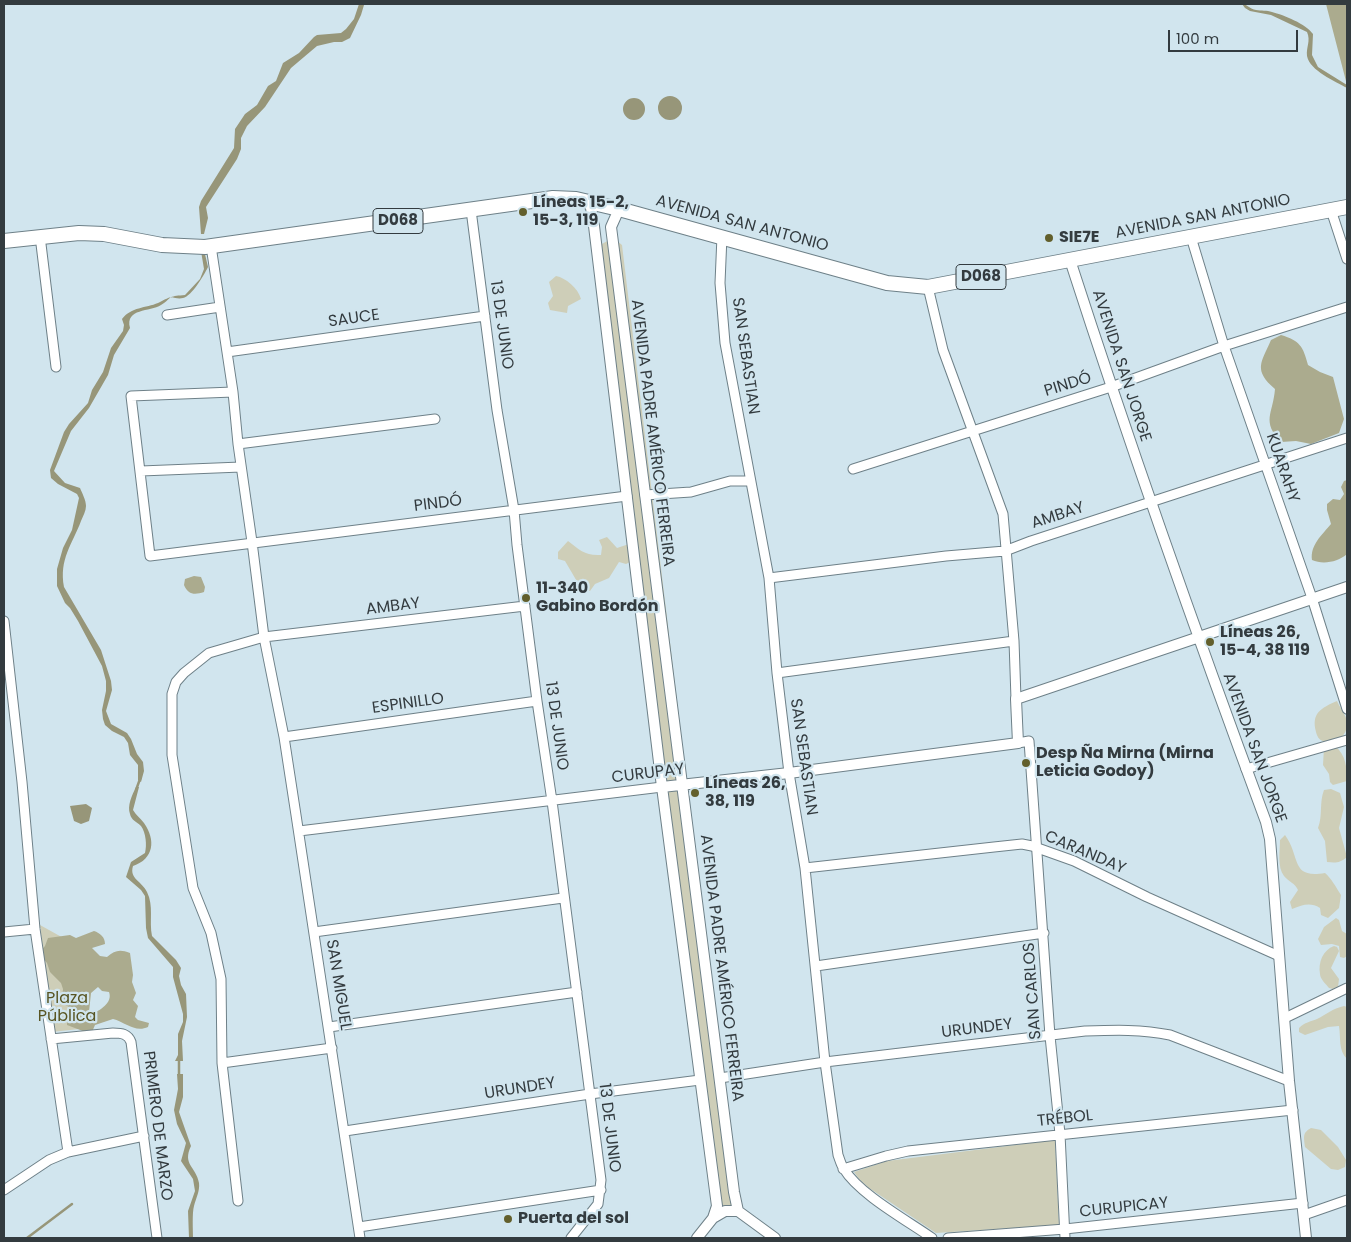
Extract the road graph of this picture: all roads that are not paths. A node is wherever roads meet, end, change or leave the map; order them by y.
1 (590, 202) junction
2 (1347, 207) edge
3 (619, 209) junction
4 (471, 210) junction
5 (1331, 210) junction
6 (594, 226) junction
7 (611, 227) junction
8 (40, 236) junction
9 (722, 236) junction
10 (1191, 237) junction
11 (4, 241) edge
12 (203, 246) junction
13 (1347, 258) edge
14 (1070, 260) junction
15 (928, 287) junction
16 (220, 307) junction
17 (1347, 307) edge
18 (167, 315) dead end
19 (485, 316) junction
20 (1224, 346) junction
21 (227, 352) junction
22 (56, 367) dead end
23 (1111, 387) junction
24 (233, 392) junction
25 (435, 419) dead end
26 (973, 430) junction
27 (1347, 438) edge
28 (238, 444) junction
29 (1265, 465) junction
30 (241, 467) junction
31 (853, 469) dead end
32 (141, 471) junction
33 (750, 481) junction
34 (645, 495) junction
35 (627, 496) junction
36 (1151, 502) junction
37 (514, 510) junction
38 (252, 542) junction
39 (1006, 552) junction
40 (769, 578) junction
41 (1347, 587) edge
42 (1312, 598) junction
43 (525, 606) junction
44 (4, 621) edge
45 (264, 637) junction
46 (1198, 637) junction
47 (1014, 641) junction
48 (777, 673) junction
49 (1016, 699) junction
50 (8, 701) edge
51 (537, 701) junction
52 (1347, 709) edge
53 (284, 737) junction
54 (1347, 740) edge
55 (1030, 741) joint
56 (1018, 743) junction
57 (1246, 769) junction
58 (789, 773) junction
59 (682, 785) junction
60 (662, 787) junction
61 (552, 801) junction
62 (299, 831) junction
63 (1036, 847) junction
64 (805, 868) junction
65 (564, 898) junction
66 (36, 929) junction
67 (4, 932) edge
68 (314, 932) junction
69 (1044, 933) junction
70 (1279, 956) junction
71 (816, 966) junction
72 (1347, 988) edge
73 (576, 992) junction
74 (1285, 1018) junction
75 (329, 1027) junction
76 (1050, 1036) junction
77 (51, 1039) junction
78 (332, 1048) junction
79 (825, 1062) junction
80 (222, 1063) junction
81 (720, 1078) junction
82 (700, 1080) junction
83 (1289, 1081) junction
84 (590, 1094) junction
85 (1293, 1110) junction
86 (345, 1131) junction
87 (1060, 1134) junction
88 (144, 1136) junction
89 (68, 1152) junction
90 (843, 1168) junction
91 (4, 1190) edge
92 (601, 1190) junction
93 (1347, 1200) edge
94 (238, 1201) dead end
95 (1303, 1203) junction
96 (738, 1211) junction
97 (1304, 1215) junction
98 (713, 1218) junction
99 (359, 1227) junction
100 (1065, 1234) edge
101 (157, 1238) edge
102 (360, 1238) edge
103 (572, 1238) edge
104 (697, 1238) edge
105 (775, 1238) edge
106 (932, 1238) edge
107 (948, 1238) edge
108 (1306, 1238) edge

1 - 3 main road, AVENIDA SAN ANTONIO / D068
1 - 4 main road, AVENIDA SAN ANTONIO / D068
1 - 6 street, AVENIDA PADRE AMÉRICO FERREIRA
2 - 5 main road, AVENIDA SAN ANTONIO / D068
3 - 7 street
3 - 9 main road, AVENIDA SAN ANTONIO / D068
4 - 12 main road, AVENIDA SAN ANTONIO / D068
4 - 19 street, 13 DE JUNIO
5 - 10 main road, AVENIDA SAN ANTONIO / D068
5 - 13 street
6 - 7 street
6 - 35 street, AVENIDA PADRE AMÉRICO FERREIRA
7 - 34 street, AVENIDA PADRE AMÉRICO FERREIRA
8 - 11 main road, AVENIDA SAN ANTONIO / D068
8 - 12 main road, AVENIDA SAN ANTONIO / D068
8 - 22 street
9 - 15 main road, AVENIDA SAN ANTONIO / D068
9 - 33 street, SAN SEBASTIAN
10 - 14 main road, AVENIDA SAN ANTONIO / D068
10 - 20 street, KUARAHY
12 - 16 street, SAN MIGUEL
14 - 15 main road, AVENIDA SAN ANTONIO / D068
14 - 23 street, AVENIDA SAN JORGE
15 - 26 street
16 - 18 street
16 - 21 street, SAN MIGUEL
17 - 20 street, PINDÓ
19 - 21 street, SAUCE
19 - 37 street, 13 DE JUNIO
20 - 23 street, PINDÓ
20 - 29 street, KUARAHY
21 - 24 street, SAN MIGUEL
23 - 26 street, PINDÓ
23 - 36 street, AVENIDA SAN JORGE
24 - 28 street, SAN MIGUEL
24 - 32 street
25 - 28 street
26 - 31 street, PINDÓ
26 - 39 street
27 - 29 street, AMBAY
28 - 30 street, SAN MIGUEL
29 - 36 street, AMBAY
29 - 42 street, KUARAHY
30 - 32 street
30 - 38 street, SAN MIGUEL
32 - 38 street, PINDÓ
33 - 34 street
33 - 40 street, SAN SEBASTIAN
34 - 59 street, AVENIDA PADRE AMÉRICO FERREIRA
35 - 37 street, PINDÓ
35 - 60 street, AVENIDA PADRE AMÉRICO FERREIRA
36 - 39 street, AMBAY
36 - 46 street, AVENIDA SAN JORGE
37 - 38 street, PINDÓ
37 - 43 street, 13 DE JUNIO
38 - 45 street, SAN MIGUEL
39 - 40 street, AMBAY
39 - 47 street
40 - 48 street, SAN SEBASTIAN
41 - 42 street
42 - 46 street
42 - 52 street, KUARAHY
43 - 45 street, AMBAY
43 - 51 street, 13 DE JUNIO
44 - 50 street
45 - 53 street, SAN MIGUEL
45 - 80 street, AMBAY
46 - 49 street
46 - 57 street, AVENIDA SAN JORGE
47 - 48 street
47 - 49 street
48 - 58 street, SAN SEBASTIAN
49 - 56 street
50 - 66 street
51 - 53 street, ESPINILLO
51 - 61 street, 13 DE JUNIO
53 - 62 street, SAN MIGUEL
54 - 57 street
55 - 56 street, CURUPAY
55 - 63 street, SAN CARLOS
56 - 58 street, CURUPAY
57 - 70 street, AVENIDA SAN JORGE
58 - 59 street, CURUPAY
58 - 64 street, SAN SEBASTIAN
59 - 60 street, CURUPAY
59 - 81 street, AVENIDA PADRE AMÉRICO FERREIRA
60 - 61 street, CURUPAY
60 - 82 street, AVENIDA PADRE AMÉRICO FERREIRA
61 - 62 street, CURUPAY
61 - 65 street, 13 DE JUNIO
62 - 68 street, SAN MIGUEL
63 - 64 street, CARANDAY
63 - 69 street, SAN CARLOS
63 - 70 street, CARANDAY
64 - 71 street, SAN SEBASTIAN
65 - 68 street
65 - 73 street, 13 DE JUNIO
66 - 67 street
66 - 77 street
68 - 75 street, SAN MIGUEL
69 - 71 street
69 - 76 street, SAN CARLOS
70 - 74 street, AVENIDA SAN JORGE
71 - 79 street, SAN SEBASTIAN
72 - 74 street
73 - 75 street
73 - 84 street, 13 DE JUNIO
74 - 83 street, AVENIDA SAN JORGE
75 - 78 street, SAN MIGUEL
76 - 79 street, URUNDEY
76 - 83 street, URUNDEY
76 - 87 street, SAN CARLOS
77 - 88 street, PRIMERO DE MARZO
77 - 89 street
78 - 80 street
78 - 86 street, SAN MIGUEL
79 - 81 street, URUNDEY
79 - 90 street, SAN SEBASTIAN
80 - 94 street, AMBAY
81 - 96 street, AVENIDA PADRE AMÉRICO FERREIRA
82 - 84 street, URUNDEY
82 - 98 street, AVENIDA PADRE AMÉRICO FERREIRA
83 - 85 street, AVENIDA SAN JORGE
84 - 86 street, URUNDEY
84 - 92 street, 13 DE JUNIO
85 - 87 street, TRÉBOL
85 - 95 street, AVENIDA SAN JORGE
86 - 99 street, SAN MIGUEL
87 - 90 street, TRÉBOL
87 - 100 street, SAN CARLOS
88 - 89 street
88 - 101 street, PRIMERO DE MARZO
89 - 91 street
90 - 106 street, SAN SEBASTIAN
92 - 99 street
92 - 103 street, 13 DE JUNIO
93 - 97 street
95 - 97 street, AVENIDA SAN JORGE
95 - 100 street, CURUPICAY
96 - 98 street
96 - 105 street
97 - 108 street, AVENIDA SAN JORGE
98 - 104 street
99 - 102 street, SAN MIGUEL
100 - 107 street, CURUPICAY

